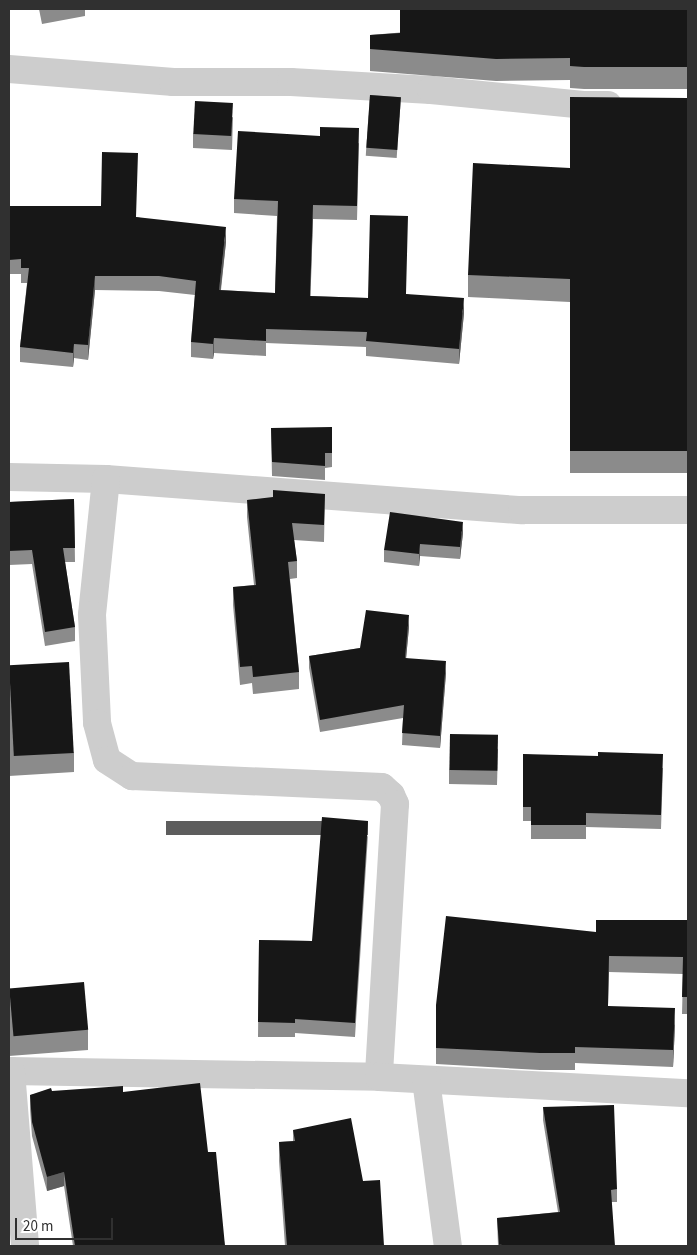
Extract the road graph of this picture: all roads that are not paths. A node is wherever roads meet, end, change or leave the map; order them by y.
1 (9, 69) edge
2 (631, 105) edge
3 (9, 477) edge
4 (106, 479) junction
5 (688, 510) edge
6 (10, 1071) edge
7 (379, 1077) junction
8 (426, 1080) junction
9 (688, 1093) edge
10 (25, 1246) edge
11 (448, 1246) edge

1 - 2 street
3 - 4 street
4 - 5 street
4 - 7 street
6 - 7 street
6 - 10 street
7 - 8 street
8 - 9 street
8 - 11 street

